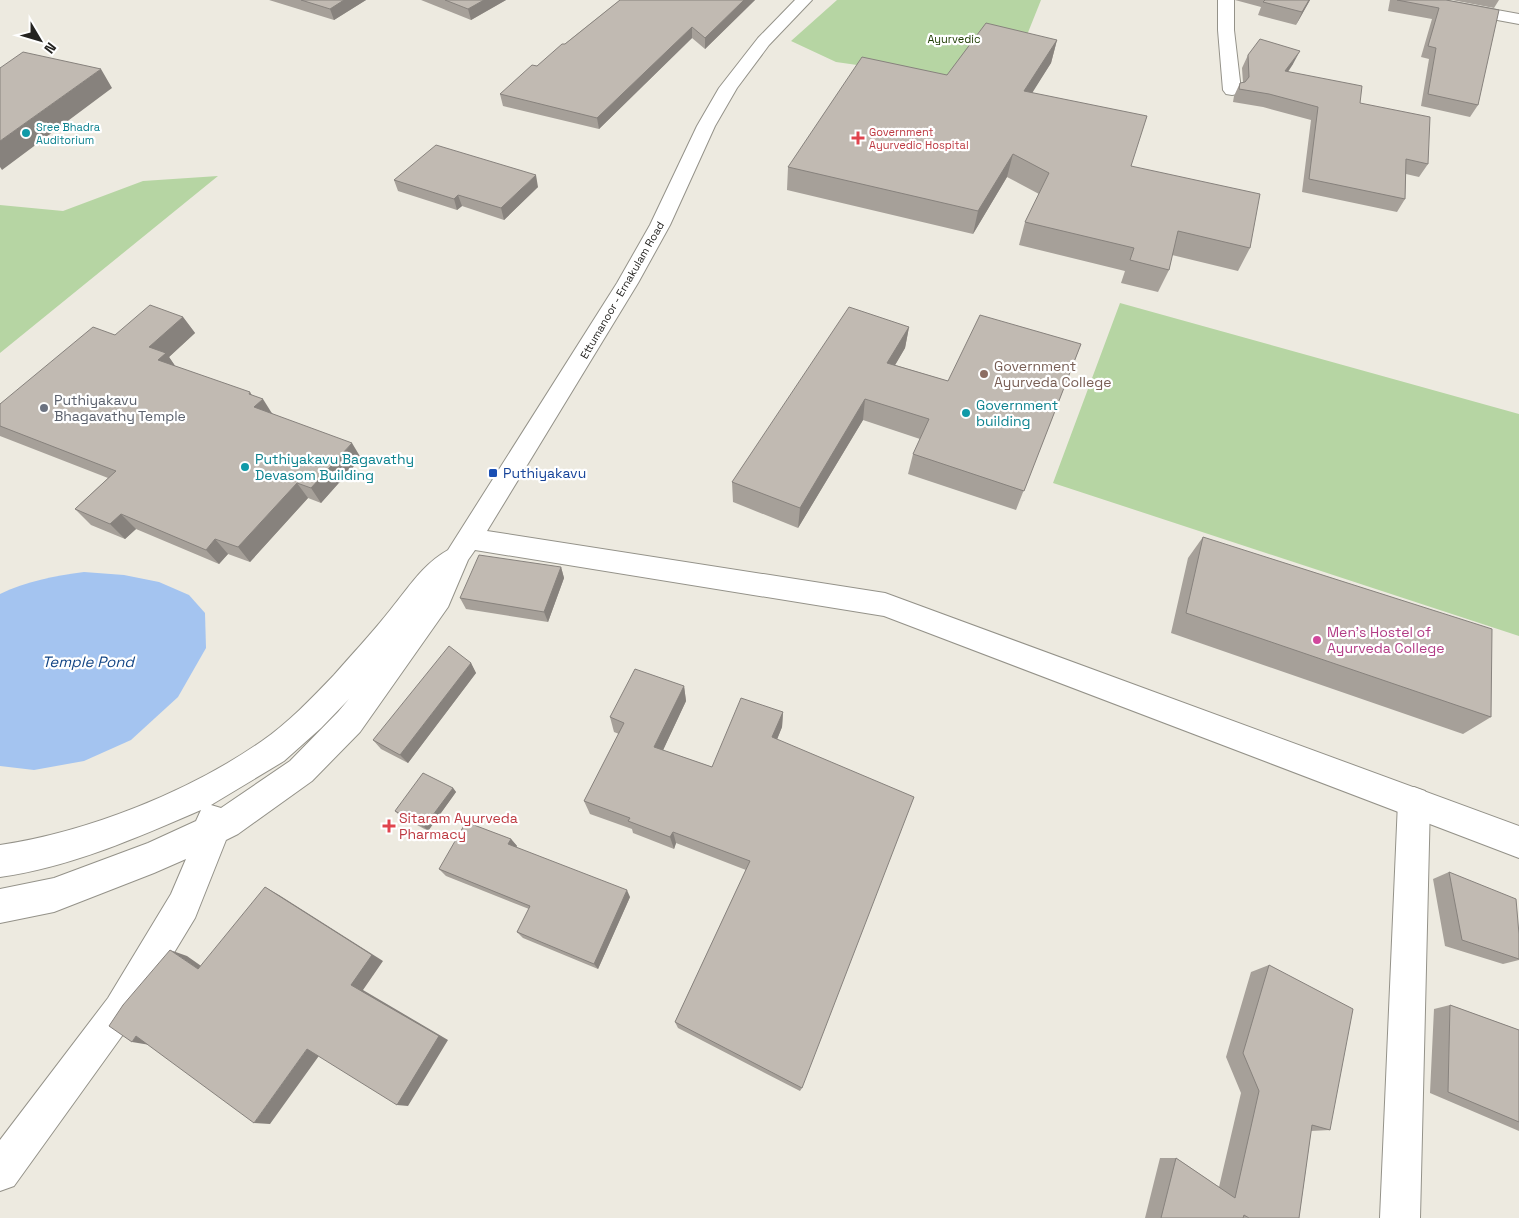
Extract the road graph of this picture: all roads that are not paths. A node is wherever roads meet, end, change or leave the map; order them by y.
1 (804, 0) edge
2 (1226, 0) edge
3 (1416, 0) edge
4 (1519, 19) edge
5 (1232, 90) dead end
6 (462, 548) junction
7 (208, 792) junction
8 (1414, 802) junction
9 (214, 829) junction
10 (1519, 842) edge
11 (0, 861) edge
12 (0, 906) edge
13 (0, 1172) edge
14 (1400, 1218) edge

1 - 6 main road, Ettumanoor - Ernakulam Road
2 - 5 main road
3 - 4 main road
6 - 7 main road, Ettumanoor - Ernakulam Road
6 - 8 main road
6 - 9 main road, Ettumanoor - Ernakulam Road
7 - 9 main road
7 - 11 main road, Ettumanoor - Ernakulam Road
8 - 10 main road
8 - 14 main road
9 - 12 main road, Ettumanoor - Ernakulam Road
9 - 13 main road

